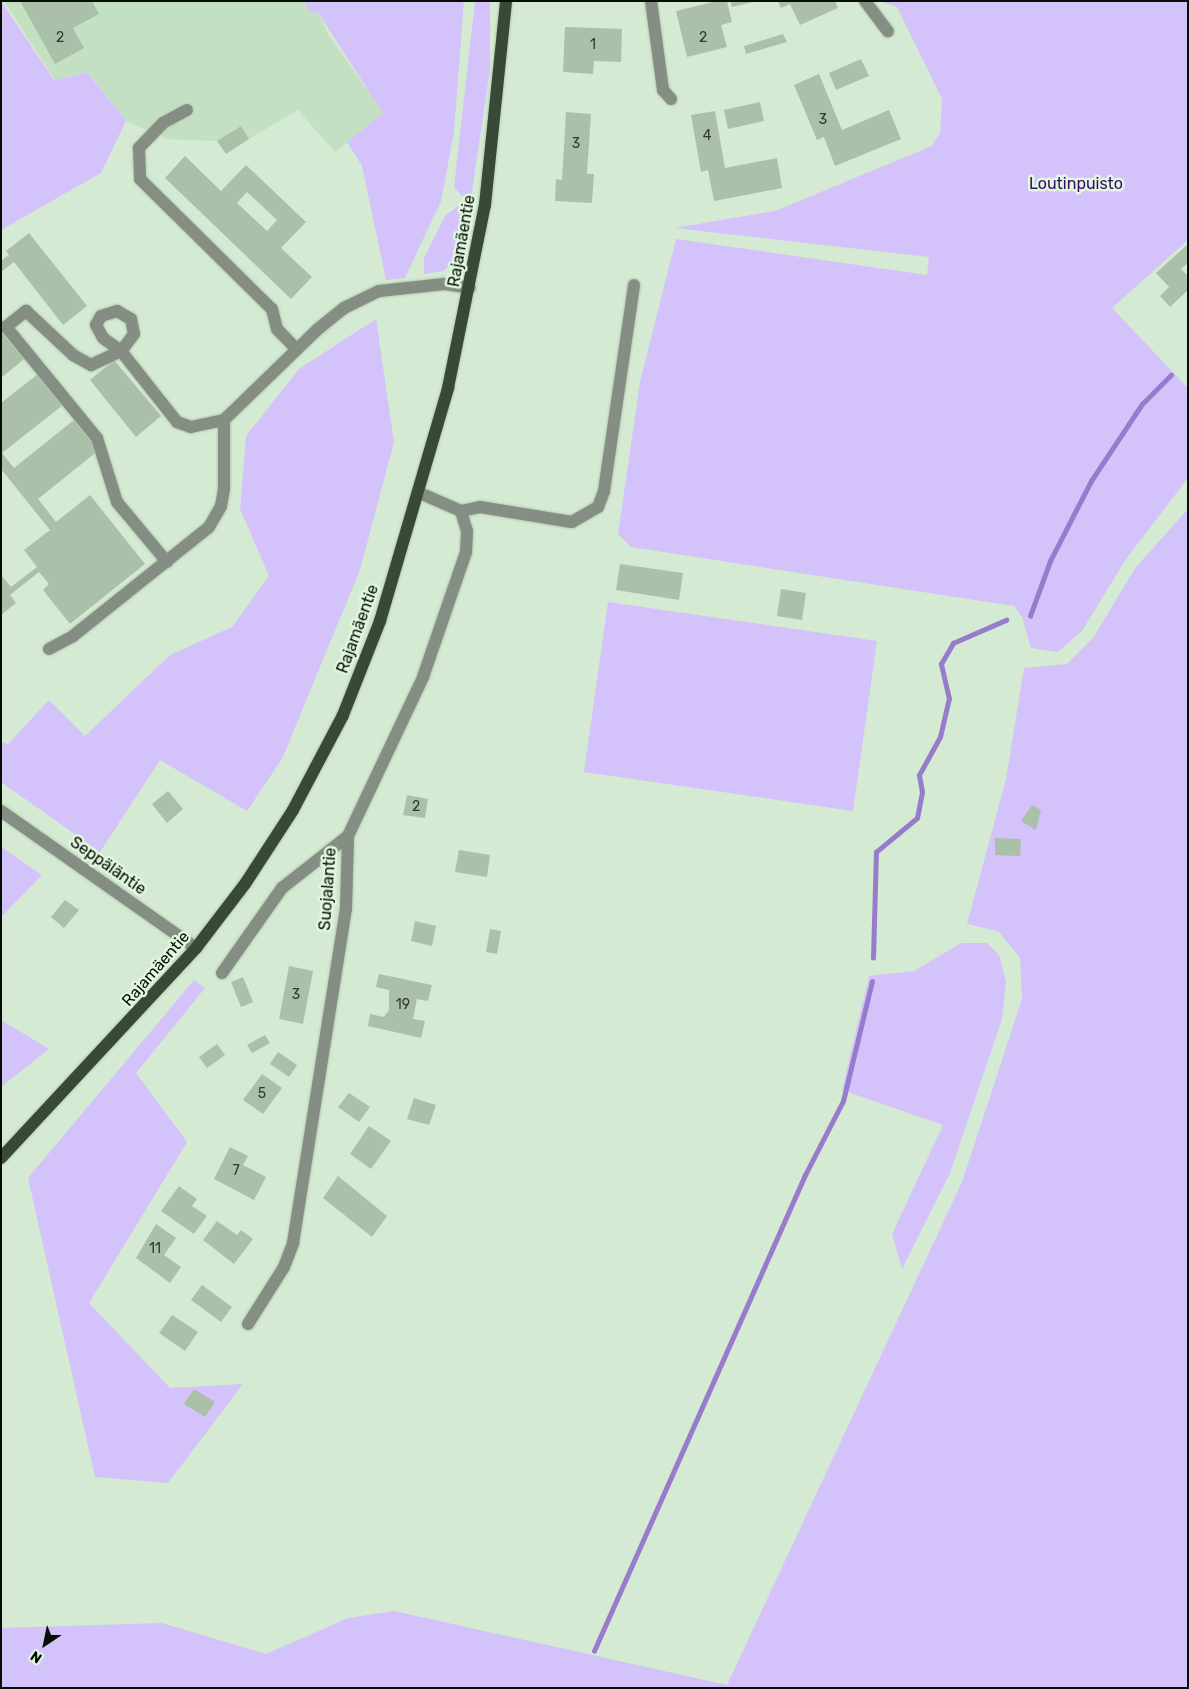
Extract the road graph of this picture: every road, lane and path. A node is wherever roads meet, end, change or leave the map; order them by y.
1 (506, 1) edge
2 (651, 1) edge
3 (865, 1) edge
4 (888, 31) dead end
5 (672, 99) dead end
6 (187, 110) dead end
7 (634, 285) dead end
8 (470, 288) junction
9 (296, 349) junction
10 (224, 420) junction
11 (420, 493) junction
12 (462, 511) junction
13 (167, 562) junction
14 (49, 649) dead end
15 (1, 811) edge
16 (348, 836) junction
17 (196, 948) junction
18 (222, 973) dead end
19 (1, 1158) edge
20 (248, 1324) dead end

1 - 8 main road, Rajamäentie
2 - 5 street
3 - 4 street
6 - 9 street
7 - 12 street
8 - 9 street
8 - 11 main road, Rajamäentie
9 - 10 street
10 - 13 street
10 - 13 street
11 - 12 street
11 - 17 main road, Rajamäentie
12 - 16 street, Suojalantie
13 - 14 street
15 - 17 street, Seppäläntie
16 - 18 street
16 - 20 street, Suojalantie
17 - 19 main road, Rajamäentie

